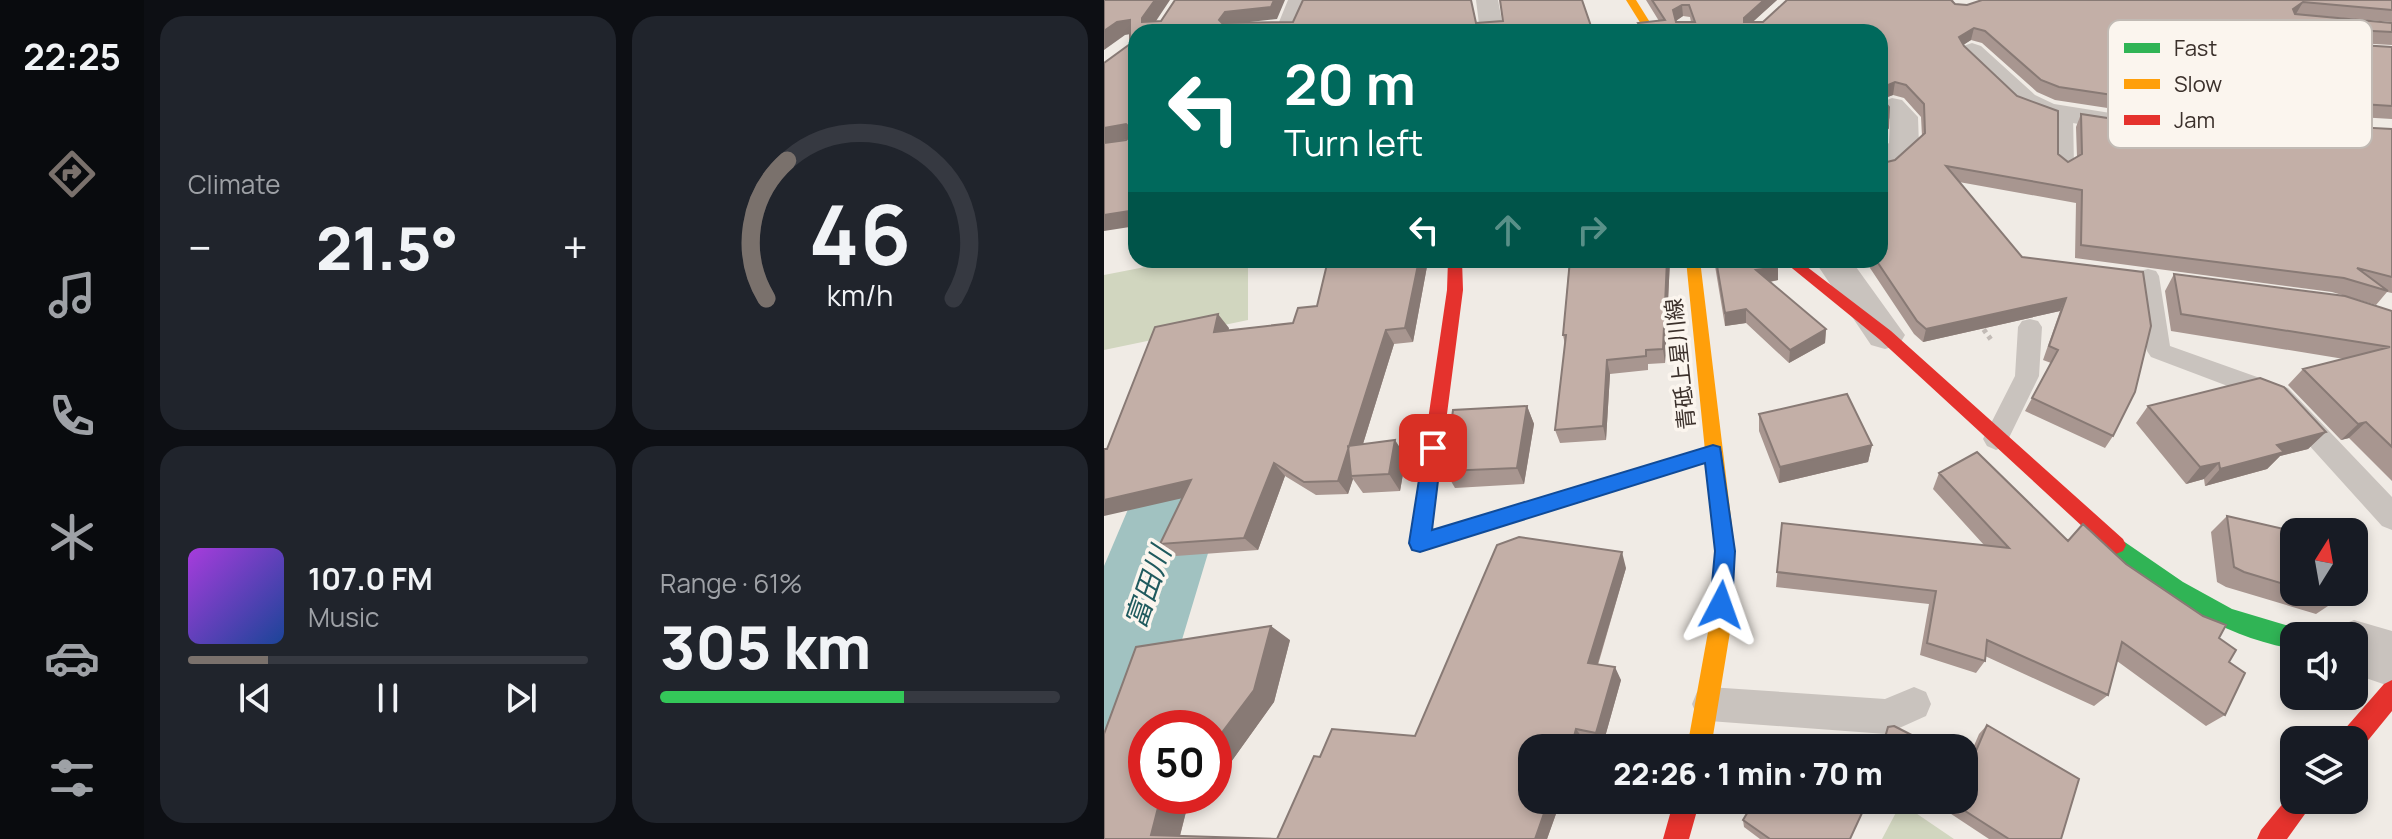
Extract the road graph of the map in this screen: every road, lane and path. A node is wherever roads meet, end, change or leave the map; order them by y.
1 (1299, 0) edge
2 (1487, 0) edge
3 (1631, 0) edge
4 (1290, 24) edge
5 (1491, 24) edge
6 (1646, 24) edge
7 (1972, 51) edge
8 (1892, 106) edge
9 (2065, 114) junction
10 (2108, 120) edge
11 (1888, 156) edge
12 (2065, 167) edge
13 (1455, 268) edge
14 (1694, 268) edge
15 (1799, 268) edge
16 (1838, 268) edge
17 (2119, 273) edge
18 (2148, 276) junction
19 (2178, 281) edge
20 (1973, 314) edge
21 (2030, 327) dead end
22 (1885, 335) junction
23 (1998, 350) dead end
24 (1996, 439) junction
25 (1713, 453) junction
26 (2392, 517) edge
27 (2280, 637) edge
28 (2368, 651) edge
29 (2392, 659) edge
30 (2392, 692) edge
31 (1709, 704) junction
32 (1914, 704) dead end
33 (2364, 726) edge
34 (1702, 734) edge
35 (1683, 814) edge
36 (2291, 814) edge
37 (1676, 839) edge
38 (2270, 839) edge

1 - 4 street
2 - 5 street
3 - 6 street
7 - 9 street
8 - 11 street
9 - 10 street
9 - 12 lane
13 - 25 street
14 - 25 street, 青砥上星川線
15 - 22 street
16 - 22 street
17 - 18 lane
18 - 19 lane
18 - 26 lane
20 - 23 path
21 - 24 lane
22 - 24 street
24 - 27 street
25 - 31 street, 青砥上星川線
28 - 29 street
30 - 33 street
31 - 32 lane
31 - 34 street, 青砥上星川線
35 - 37 street
36 - 38 street

